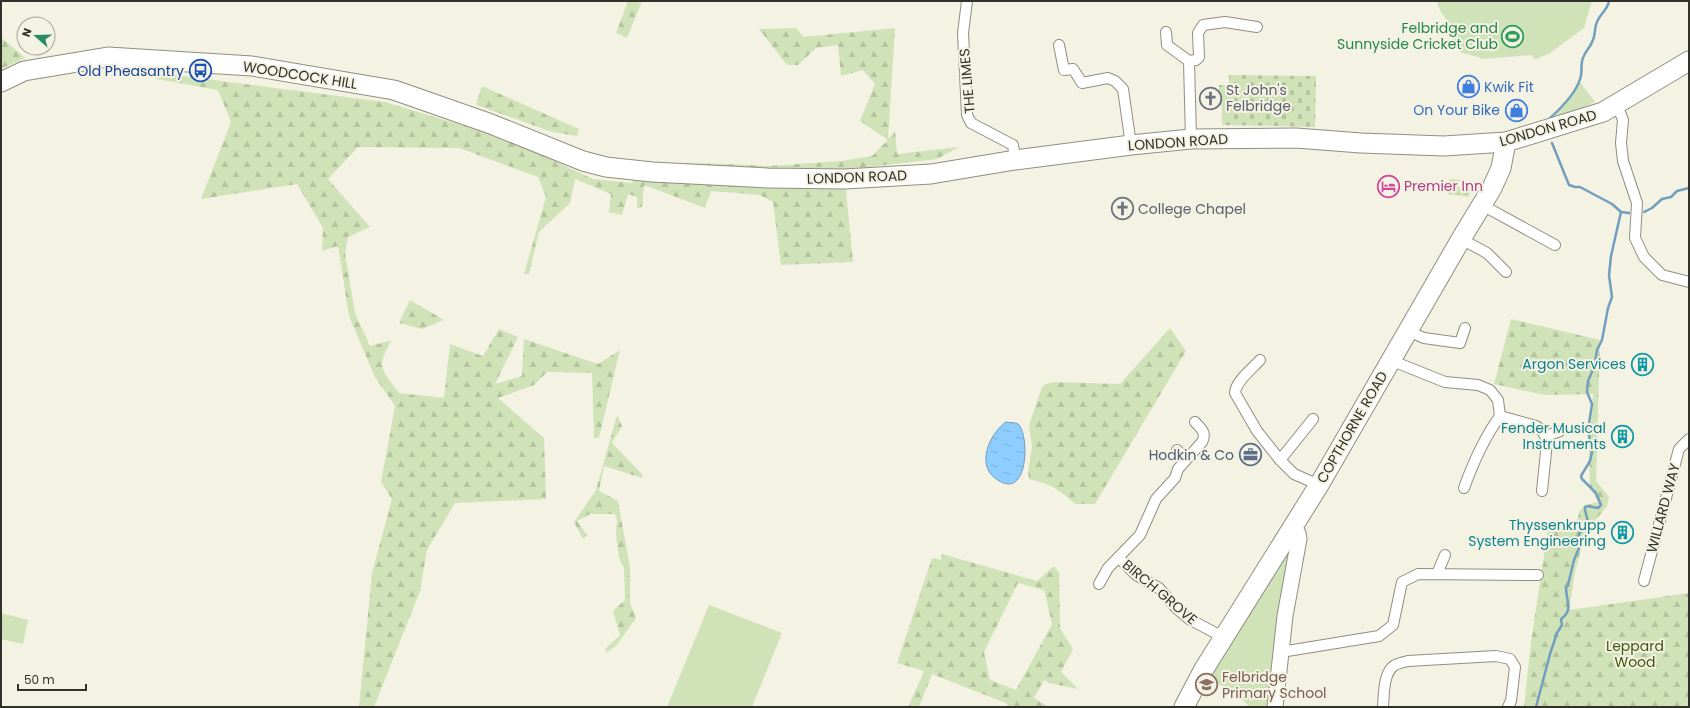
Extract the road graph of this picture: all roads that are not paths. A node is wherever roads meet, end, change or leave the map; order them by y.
1 (967, 1) edge
2 (1257, 28) dead end
3 (1166, 32) dead end
4 (1059, 45) dead end
5 (1189, 61) junction
6 (1689, 61) edge
7 (1, 82) edge
8 (1616, 105) junction
9 (1191, 139) junction
10 (1506, 142) junction
11 (1131, 145) junction
12 (1015, 160) junction
13 (652, 172) joint
14 (1482, 205) junction
15 (1461, 239) junction
16 (1555, 245) dead end
17 (1506, 272) dead end
18 (1689, 282) edge
19 (1465, 328) dead end
20 (1408, 331) junction
21 (1260, 360) dead end
22 (1390, 360) junction
23 (1500, 416) junction
24 (1313, 419) dead end
25 (1195, 422) dead end
26 (1560, 431) dead end
27 (1546, 436) junction
28 (1689, 439) edge
29 (1177, 450) dead end
30 (1186, 459) junction
31 (1280, 460) junction
32 (1319, 485) junction
33 (1464, 488) dead end
34 (1542, 490) dead end
35 (1292, 528) junction
36 (1446, 556) dead end
37 (1119, 558) junction
38 (1437, 574) junction
39 (1538, 575) dead end
40 (1644, 581) dead end
41 (1099, 584) dead end
42 (1223, 638) junction
43 (1281, 652) junction
44 (1184, 707) edge
45 (1275, 707) edge
46 (1383, 707) edge
47 (1508, 707) edge

1 - 12 street, THE LIMES
2 - 5 street
3 - 5 street
4 - 11 street
5 - 9 street
6 - 8 highway, LONDON ROAD
7 - 13 highway, WOODCOCK HILL
8 - 10 highway, LONDON ROAD
8 - 18 street
9 - 10 highway, LONDON ROAD
9 - 11 highway, LONDON ROAD
10 - 14 highway, COPTHORNE ROAD
11 - 12 highway, LONDON ROAD
12 - 13 highway, LONDON ROAD
14 - 15 highway, COPTHORNE ROAD
14 - 16 street
15 - 17 street
15 - 20 highway, COPTHORNE ROAD
19 - 20 street
20 - 22 highway, COPTHORNE ROAD
21 - 31 street
22 - 23 street
22 - 32 highway, COPTHORNE ROAD
23 - 27 street
23 - 33 street
24 - 31 street
25 - 30 street, BIRCH GROVE
26 - 27 street
27 - 34 street
28 - 40 street, WILLARD WAY
29 - 30 street
30 - 37 street, BIRCH GROVE
31 - 32 street
32 - 35 highway, COPTHORNE ROAD
35 - 42 highway, COPTHORNE ROAD
35 - 43 street
36 - 38 street
37 - 41 street, BIRCH GROVE
37 - 42 street, BIRCH GROVE
38 - 39 street
38 - 43 street
42 - 44 highway, COPTHORNE ROAD
43 - 45 street
46 - 47 street

